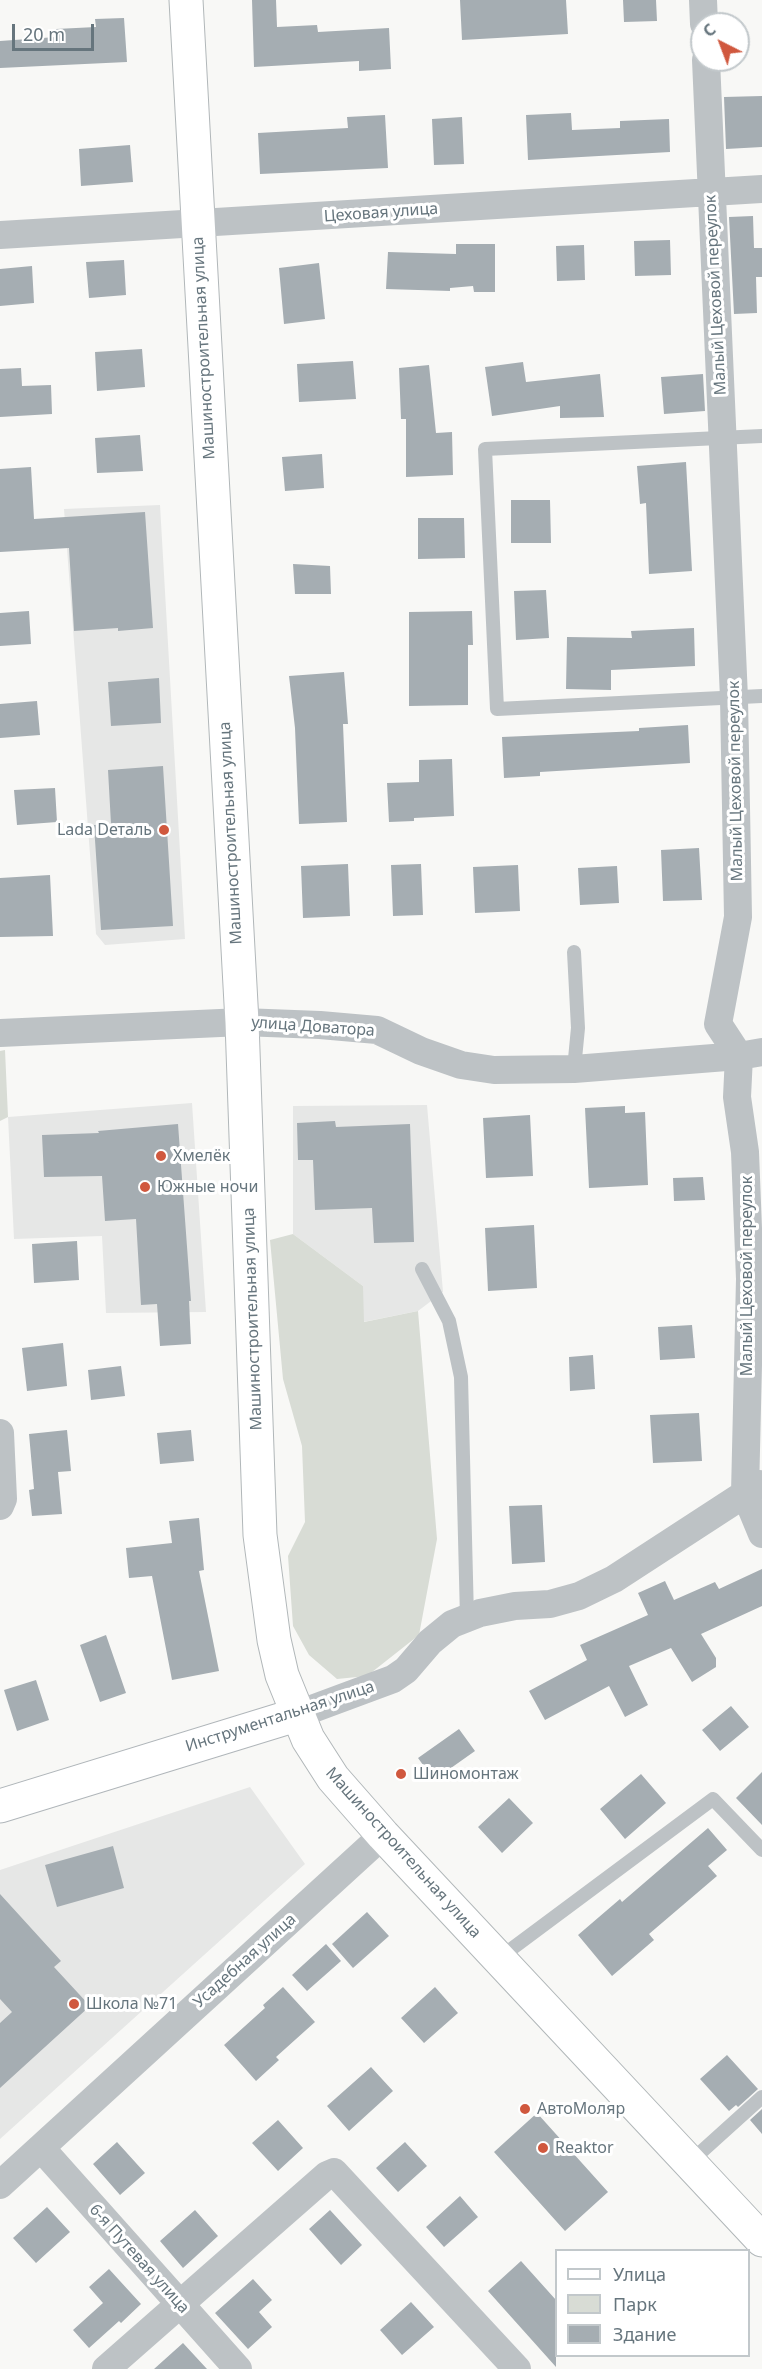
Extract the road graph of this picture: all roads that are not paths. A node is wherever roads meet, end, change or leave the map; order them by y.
1 (186, 0) edge
2 (707, 72) edge
3 (762, 189) edge
4 (712, 192) junction
5 (197, 224) junction
6 (0, 235) edge
7 (762, 436) edge
8 (723, 438) junction
9 (748, 697) edge
10 (574, 952) dead end
11 (242, 1022) junction
12 (0, 1034) edge
13 (750, 1054) edge
14 (574, 1069) junction
15 (422, 1269) dead end
16 (0, 1432) edge
17 (754, 1488) edge
18 (0, 1506) edge
19 (762, 1534) edge
20 (467, 1618) junction
21 (296, 1715) junction
22 (0, 1806) edge
23 (382, 1835) junction
24 (762, 1850) edge
25 (498, 1959) junction
26 (762, 2097) edge
27 (41, 2148) junction
28 (690, 2162) junction
29 (0, 2185) edge
30 (762, 2240) edge
31 (180, 2304) junction
32 (106, 2369) edge
33 (238, 2369) edge
34 (517, 2369) edge

1 - 5 main road, Машиностроительная улица
2 - 4 street, Малый Цеховой переулок
3 - 4 street, Цеховая улица
4 - 5 street, Цеховая улица
4 - 8 street, Малый Цеховой переулок
5 - 6 street, Цеховая улица
5 - 11 main road, Машиностроительная улица
7 - 8 lane
8 - 9 street, Малый Цеховой переулок
8 - 9 lane
9 - 13 street, Малый Цеховой переулок
10 - 14 lane
11 - 12 street, улица Доватора
11 - 14 street, улица Доватора
11 - 21 main road, Машиностроительная улица
13 - 14 street, улица Доватора
13 - 17 street, Малый Цеховой переулок
15 - 20 lane
16 - 18 street
17 - 19 street
17 - 20 street, Инструментальная улица
20 - 21 street, Инструментальная улица
21 - 22 main road, Инструментальная улица
21 - 23 main road, Машиностроительная улица
23 - 25 main road, Машиностроительная улица
23 - 27 street, Усадебная улица
24 - 25 lane
25 - 28 main road, Машиностроительная улица
26 - 28 lane
27 - 29 street, Усадебная улица
27 - 31 street, 6-я Путевая улица
28 - 30 main road, Машиностроительная улица
31 - 32 street
31 - 33 street, 6-я Путевая улица
31 - 34 street

